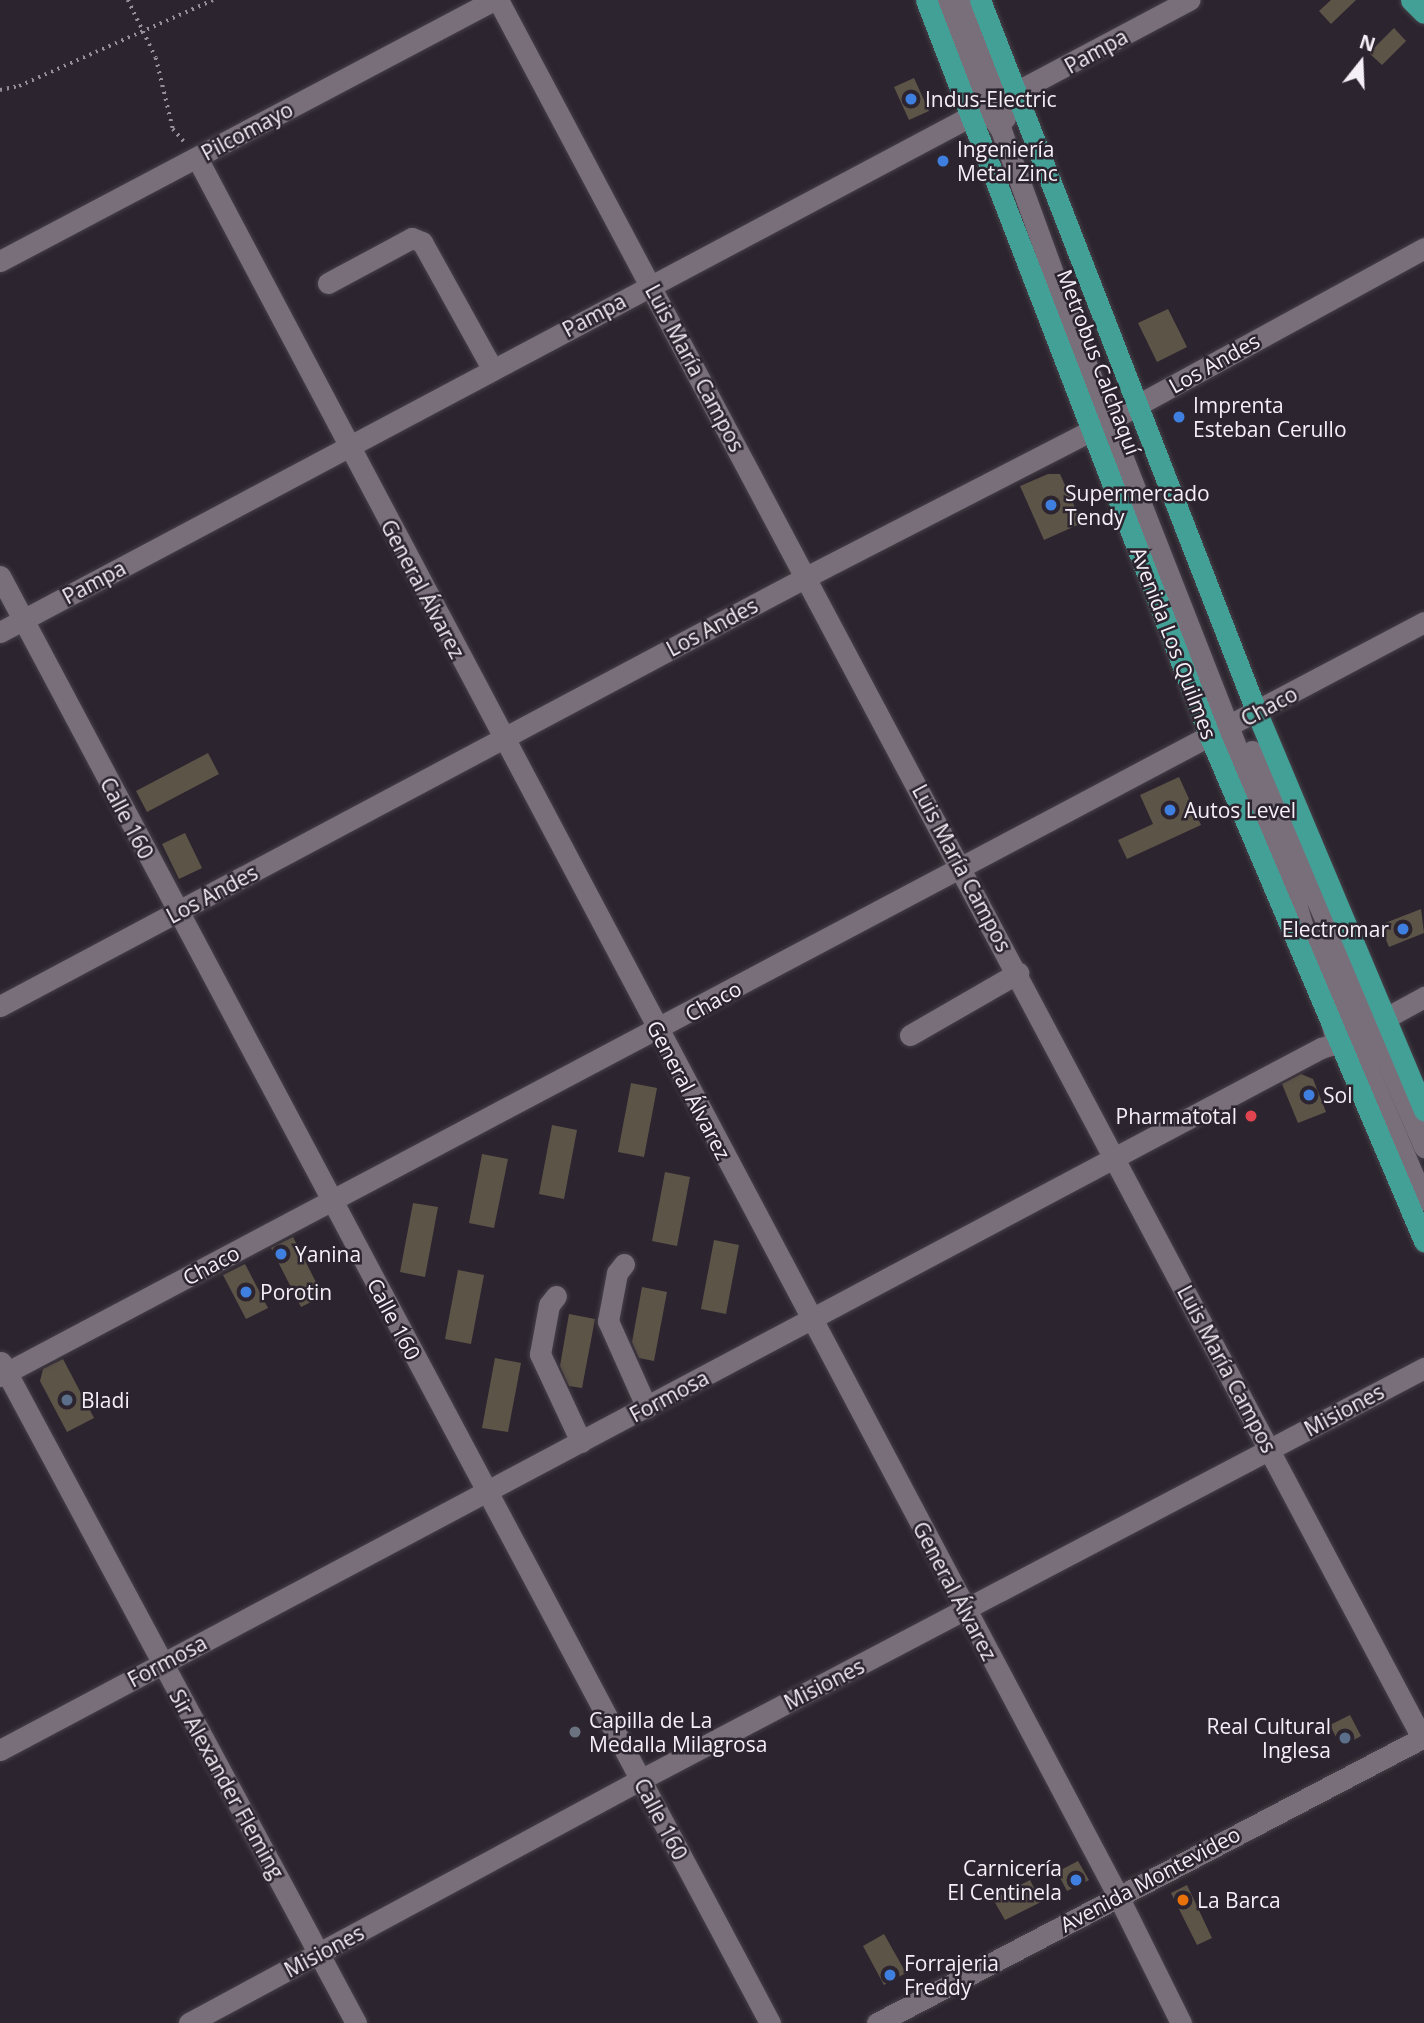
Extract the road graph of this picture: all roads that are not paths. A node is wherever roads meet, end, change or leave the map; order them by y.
1 (496, 0) edge
2 (926, 0) edge
3 (941, 0) edge
4 (961, 0) edge
5 (980, 0) edge
6 (1189, 0) edge
7 (1411, 0) edge
8 (1424, 13) edge
9 (994, 107) junction
10 (197, 158) junction
11 (1424, 248) edge
12 (0, 261) edge
13 (328, 283) dead end
14 (651, 285) junction
15 (493, 369) junction
16 (1140, 404) junction
17 (1108, 422) junction
18 (348, 446) junction
19 (0, 576) edge
20 (808, 576) junction
21 (23, 620) junction
22 (1424, 622) edge
23 (0, 632) edge
24 (1242, 720) junction
25 (1210, 737) junction
26 (502, 741) junction
27 (961, 866) junction
28 (1292, 890) junction
29 (177, 912) junction
30 (1018, 972) junction
31 (1424, 998) edge
32 (0, 1006) edge
33 (1384, 1019) junction
34 (658, 1031) junction
35 (911, 1035) dead end
36 (1337, 1043) junction
37 (1424, 1110) edge
38 (1424, 1147) edge
39 (1115, 1157) junction
40 (1424, 1200) edge
41 (333, 1202) junction
42 (1424, 1241) edge
43 (624, 1264) dead end
44 (556, 1296) dead end
45 (811, 1319) junction
46 (1424, 1368) edge
47 (2, 1369) edge
48 (648, 1408) junction
49 (581, 1442) junction
50 (1270, 1449) junction
51 (485, 1491) junction
52 (966, 1611) junction
53 (162, 1663) junction
54 (1423, 1737) edge
55 (0, 1750) edge
56 (640, 1780) junction
57 (1118, 1896) junction
58 (320, 1954) junction
59 (189, 2023) edge
60 (356, 2023) edge
61 (770, 2023) edge
62 (877, 2023) edge
63 (1181, 2023) edge

1 - 10 street, Pilcomayo
1 - 14 street, Luis María Campos
2 - 9 main road, Avenida Los Quilmes
3 - 9 street, Metrobus Calchaquí
4 - 9 street, Metrobus Calchaquí
5 - 9 main road, Avenida Los Quilmes
6 - 9 street, Pampa
7 - 8 main road
9 - 14 street, Pampa
9 - 16 main road, Avenida Los Quilmes
9 - 17 main road, Avenida Los Quilmes
9 - 17 street, Metrobus Calchaquí
10 - 12 street, Pilcomayo
10 - 18 street, General Álvarez
11 - 16 street, Los Andes
13 - 15 street
14 - 15 street, Pampa
14 - 20 street, Luis María Campos
15 - 18 street, Pampa
16 - 17 street, Los Andes
16 - 24 main road, Avenida Los Quilmes
17 - 20 street, Los Andes
17 - 24 street, Metrobus Calchaquí
17 - 25 main road, Avenida Los Quilmes
18 - 21 street, Pampa
18 - 26 street, General Álvarez
19 - 21 street, Calle 160
20 - 26 street, Los Andes
20 - 27 street, Luis María Campos
21 - 23 street, Pampa
21 - 29 street, Calle 160
22 - 24 street, Chaco
24 - 25 street, Chaco
24 - 28 street, Metrobus Calchaquí
24 - 33 main road, Avenida Los Quilmes
24 - 38 street, Metrobus Calchaquí
25 - 27 street, Chaco
25 - 36 main road, Avenida Los Quilmes
26 - 29 street, Los Andes
26 - 34 street, General Álvarez
27 - 30 street, Luis María Campos
27 - 34 street, Chaco
28 - 36 street, Metrobus Calchaquí
28 - 40 street, Metrobus Calchaquí
29 - 32 street, Los Andes
29 - 41 street, Calle 160
30 - 35 street
30 - 39 street, Luis María Campos
31 - 33 street
33 - 37 main road, Avenida Los Quilmes
34 - 41 street, Chaco
34 - 45 street, General Álvarez
36 - 39 street, Formosa
36 - 42 main road, Avenida Los Quilmes
39 - 45 street, Formosa
39 - 50 street, Luis María Campos
41 - 47 street, Chaco
41 - 51 street, Calle 160
43 - 48 street
44 - 49 street
45 - 48 street, Formosa
45 - 52 street, General Álvarez
46 - 50 street, Misiones
47 - 53 street, Sir Alexander Fleming
48 - 49 street, Formosa
49 - 51 street, Formosa
50 - 52 street, Misiones
50 - 54 street, Luis María Campos
51 - 53 street, Formosa
51 - 56 street, Calle 160
52 - 56 street, Misiones
52 - 57 street, General Álvarez
53 - 55 street, Formosa
53 - 58 street, Sir Alexander Fleming
54 - 57 street, Avenida Montevideo
56 - 58 street, Misiones
56 - 61 street, Calle 160
57 - 62 street, Avenida Montevideo
57 - 63 street, General Álvarez
58 - 59 street, Misiones
58 - 60 street, Sir Alexander Fleming

